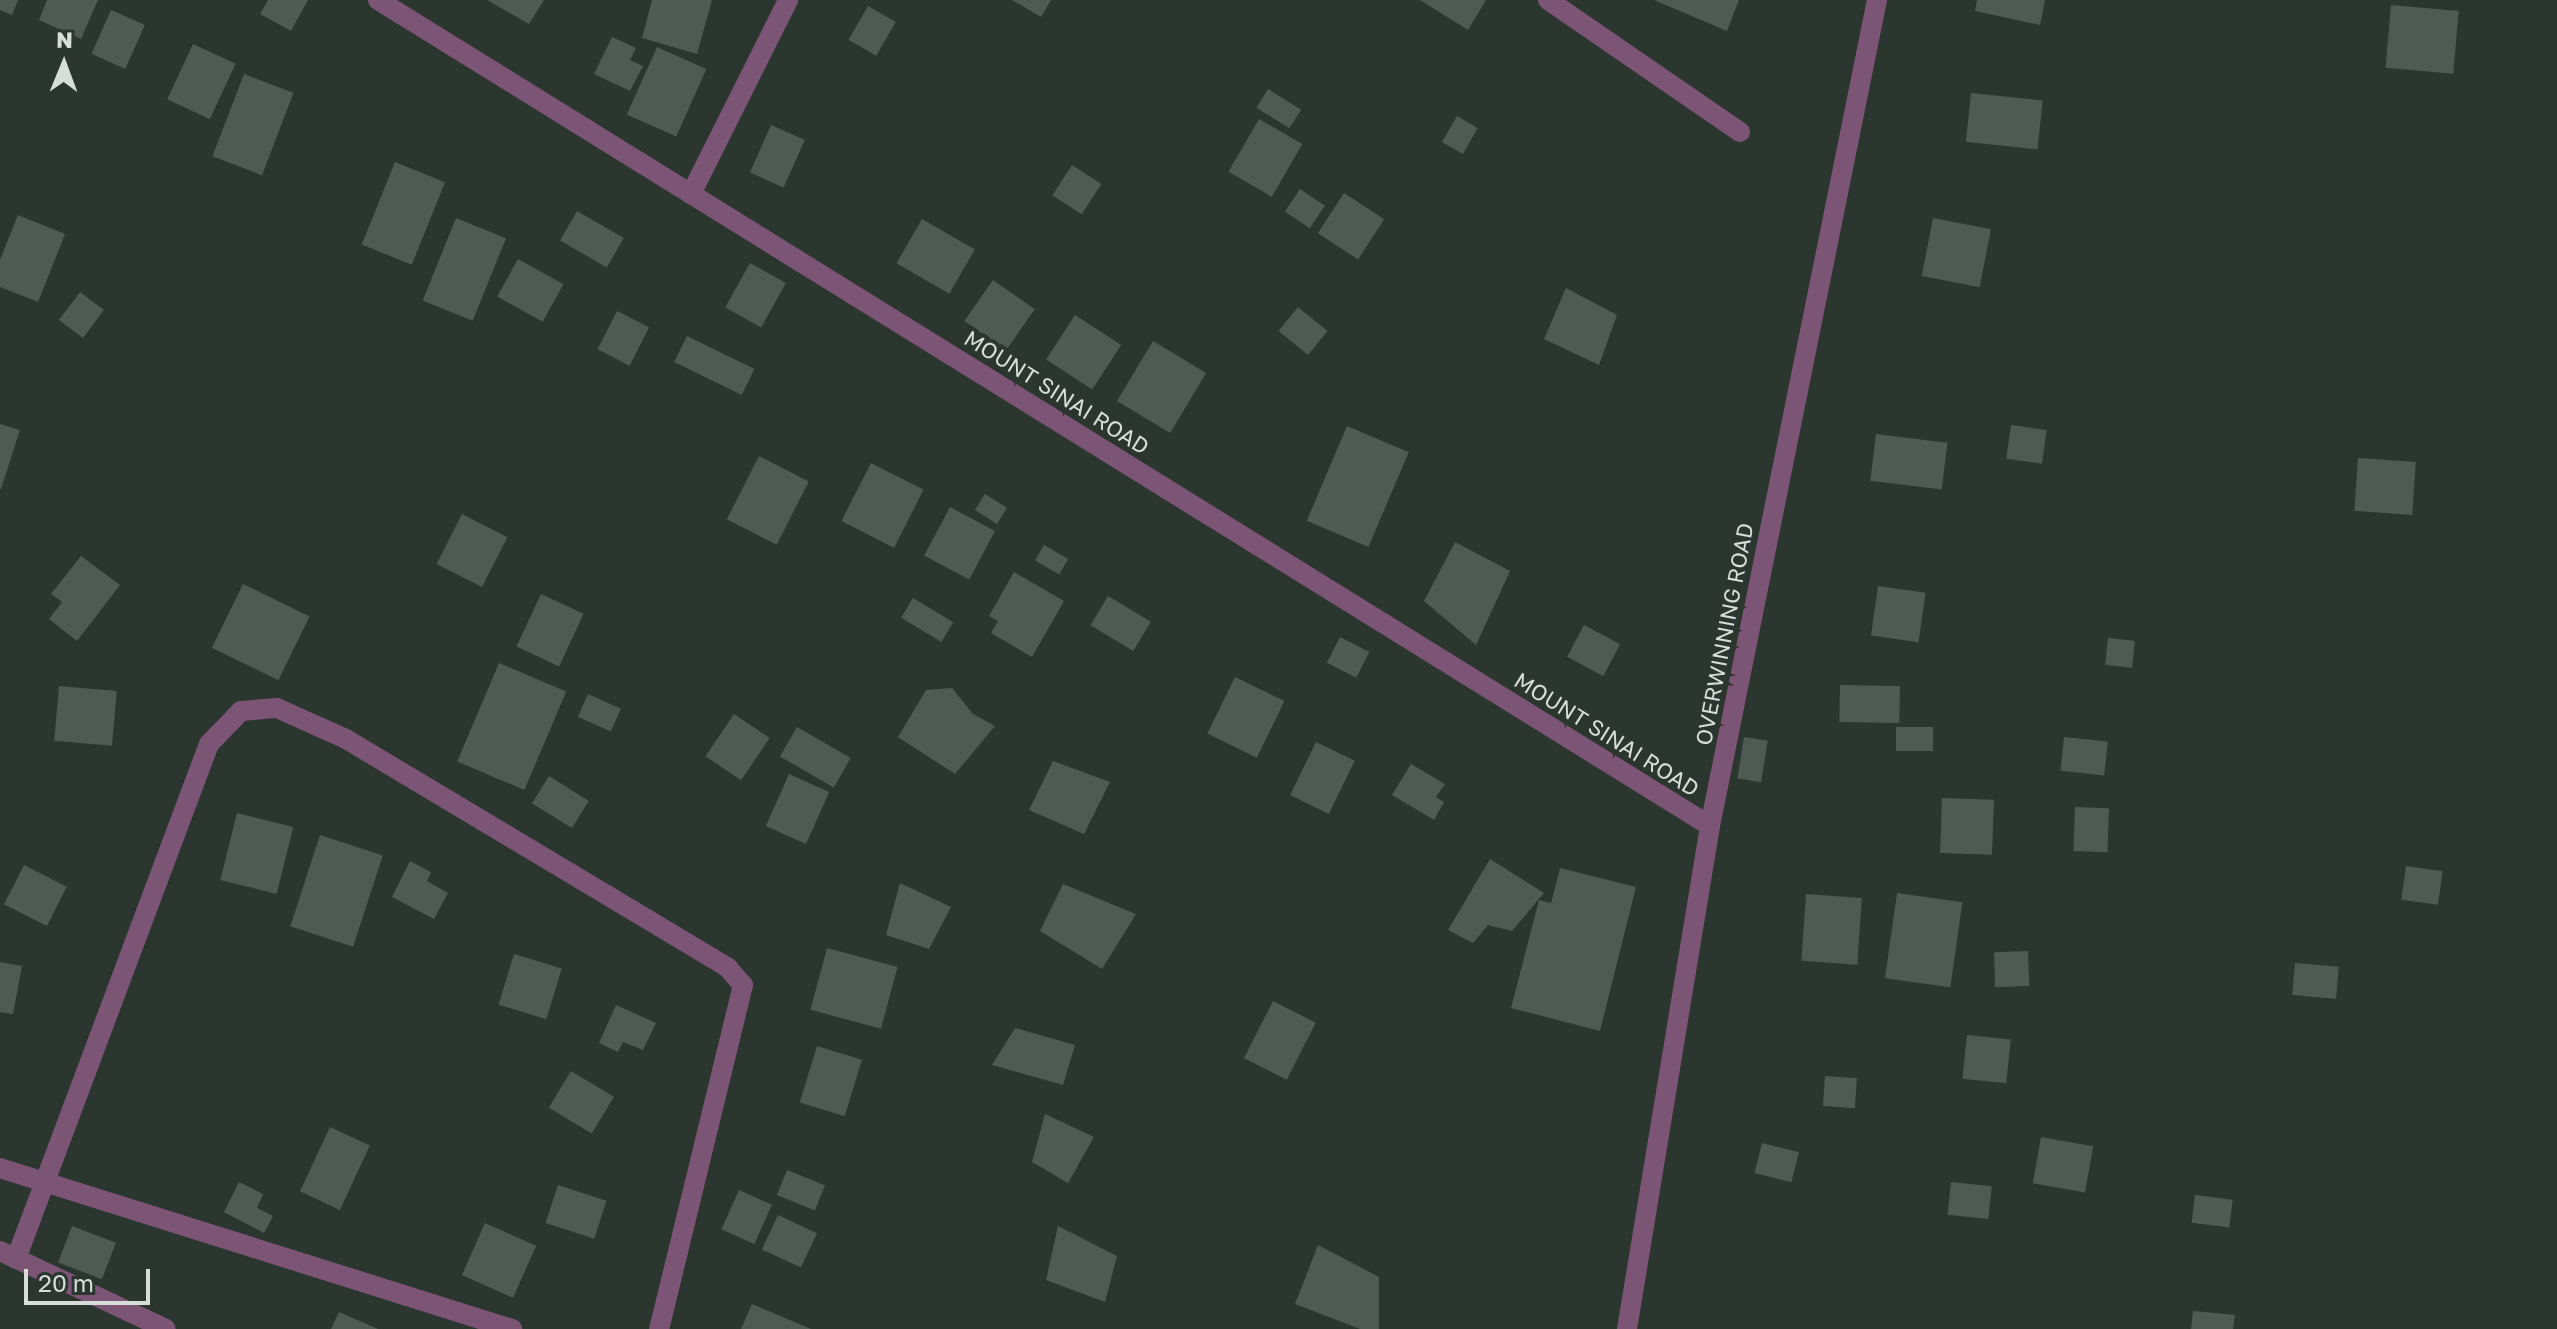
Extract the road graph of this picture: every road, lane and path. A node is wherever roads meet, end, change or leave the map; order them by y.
1 (378, 0) edge
2 (788, 0) edge
3 (1548, 0) edge
4 (1877, 0) edge
5 (1740, 132) dead end
6 (691, 194) junction
7 (1710, 826) junction
8 (0, 1168) edge
9 (45, 1182) junction
10 (8, 1255) edge
11 (166, 1329) edge
12 (512, 1329) edge
13 (659, 1329) edge
14 (1627, 1329) edge

1 - 6 street, MOUNT SINAI ROAD
2 - 6 street
3 - 5 street
4 - 7 street, OVERWINNING ROAD
6 - 7 street, MOUNT SINAI ROAD
7 - 14 street, OVERWINNING ROAD
8 - 9 street
9 - 10 street
9 - 12 street
9 - 13 street
10 - 11 street

